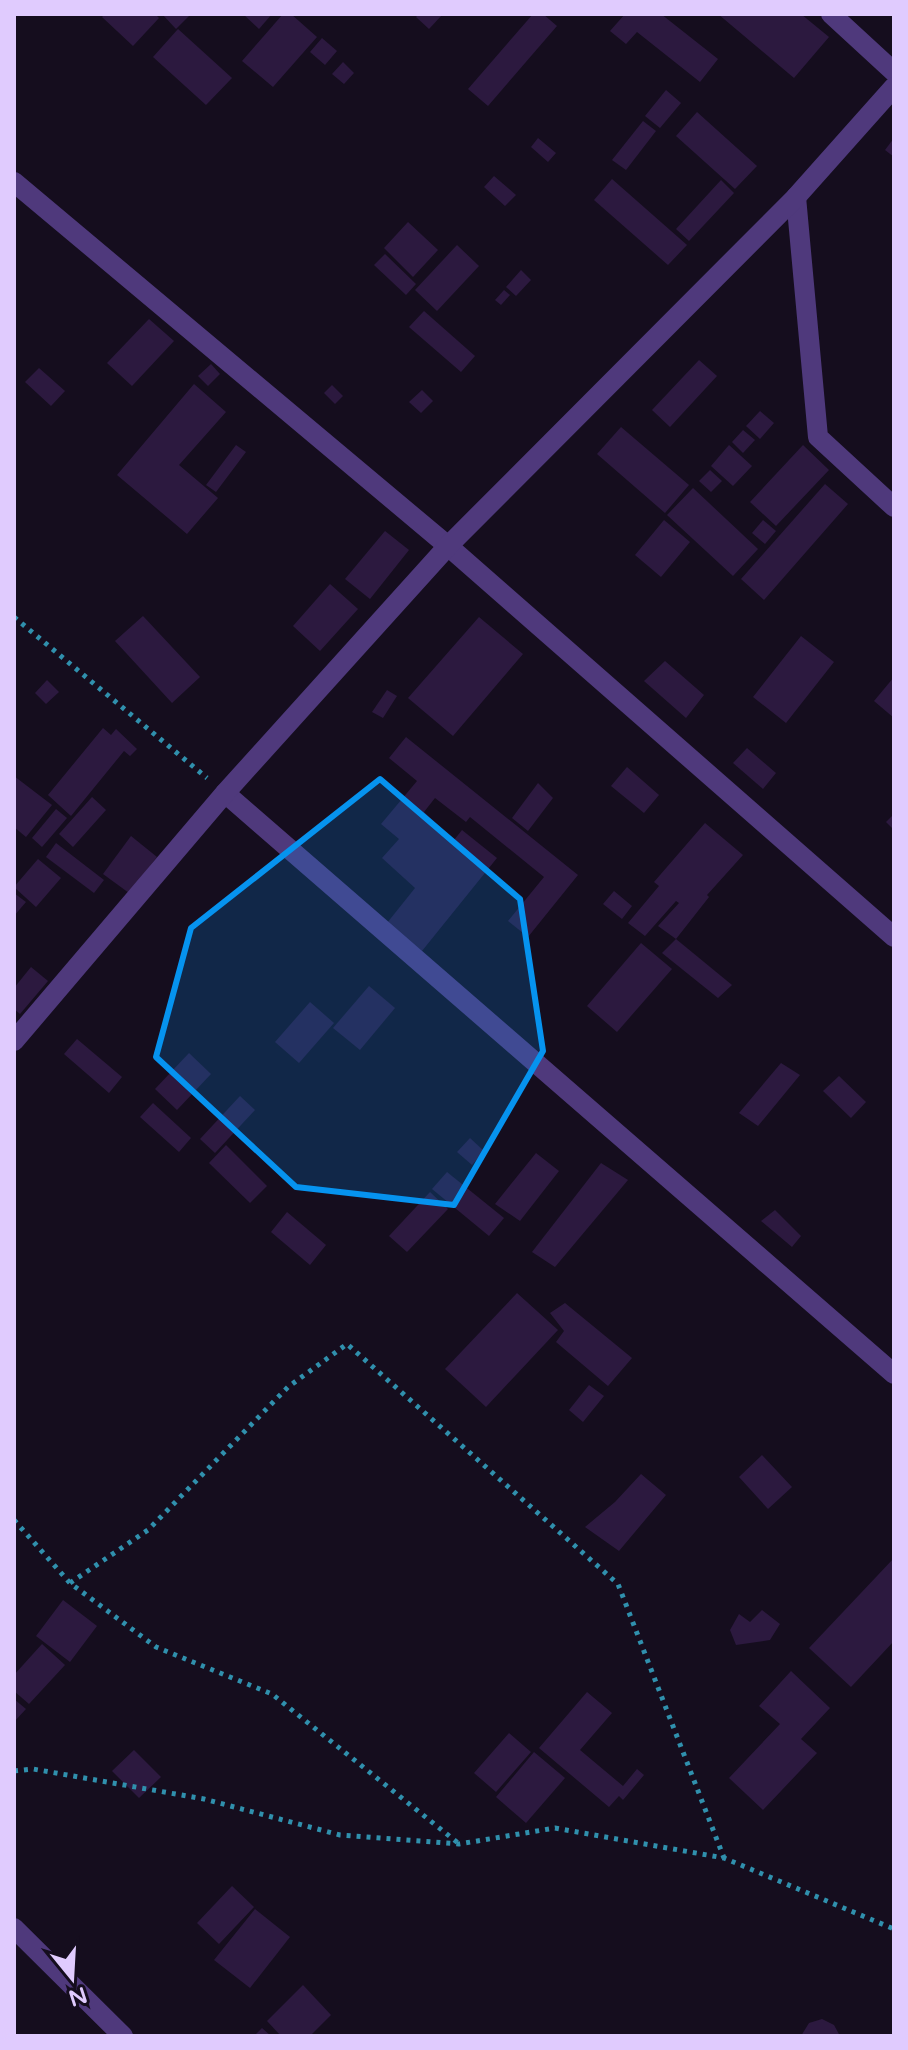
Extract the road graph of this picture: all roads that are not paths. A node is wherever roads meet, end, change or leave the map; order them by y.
1 (831, 14) edge
2 (894, 72) edge
3 (894, 87) edge
4 (14, 182) edge
5 (796, 197) junction
6 (894, 507) edge
7 (448, 546) junction
8 (225, 793) junction
9 (894, 937) edge
10 (14, 1041) edge
11 (894, 1374) edge
12 (14, 1928) edge
13 (123, 2036) edge

1 - 2 street
3 - 5 street
4 - 7 street
5 - 6 street
5 - 7 street
7 - 8 street
7 - 9 street
8 - 10 street
8 - 11 street
12 - 13 street

